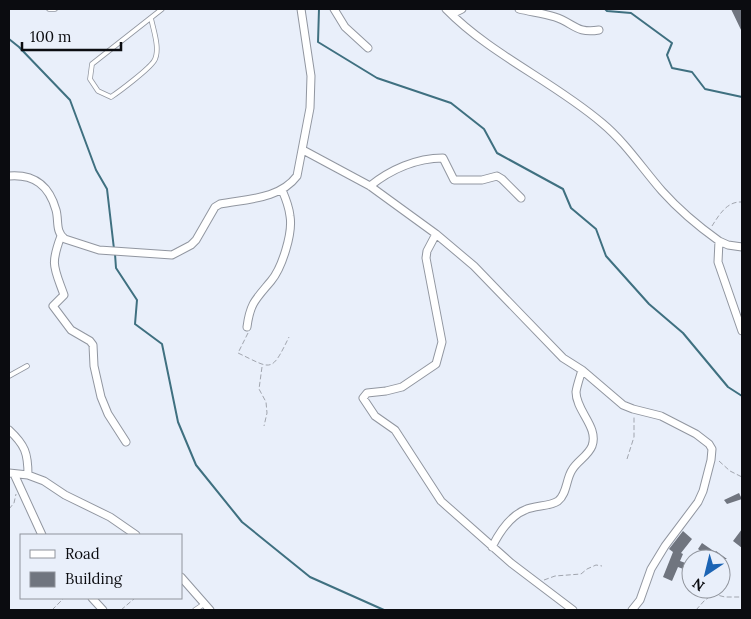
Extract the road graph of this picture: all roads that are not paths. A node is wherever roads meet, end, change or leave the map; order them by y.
1 (49, 9) edge
2 (55, 9) edge
3 (162, 9) edge
4 (301, 9) edge
5 (334, 9) edge
6 (462, 9) edge
7 (520, 9) edge
8 (449, 12) edge
9 (151, 18) junction
10 (599, 30) dead end
11 (368, 48) dead end
12 (303, 150) junction
13 (9, 176) edge
14 (370, 186) junction
15 (282, 190) junction
16 (521, 198) dead end
17 (436, 234) junction
18 (61, 236) junction
19 (719, 241) junction
20 (742, 247) edge
21 (246, 327) road end
22 (742, 331) edge
23 (27, 366) dead end
24 (582, 370) junction
25 (9, 376) edge
26 (9, 430) edge
27 (126, 442) dead end
28 (11, 473) edge
29 (28, 475) junction
30 (42, 534) edge
31 (135, 534) edge
32 (492, 547) junction
33 (182, 578) edge
34 (93, 599) edge
35 (204, 604) junction
36 (103, 610) edge
37 (194, 610) edge
38 (210, 610) edge
39 (573, 610) edge
40 (632, 610) edge

1 - 2 lane
3 - 9 lane
4 - 12 street
5 - 11 street
6 - 8 street
7 - 10 street
8 - 19 street
9 - 9 lane
12 - 14 street
12 - 15 street
13 - 18 street
14 - 16 street
14 - 17 street
15 - 18 street
15 - 21 street
17 - 24 street
17 - 32 street
18 - 27 street
19 - 20 street
19 - 22 street
23 - 25 lane
24 - 32 street
24 - 40 street
26 - 29 street
28 - 29 street
28 - 30 street
29 - 31 street
32 - 39 street
33 - 35 street
34 - 36 street
35 - 37 lane
35 - 38 street

